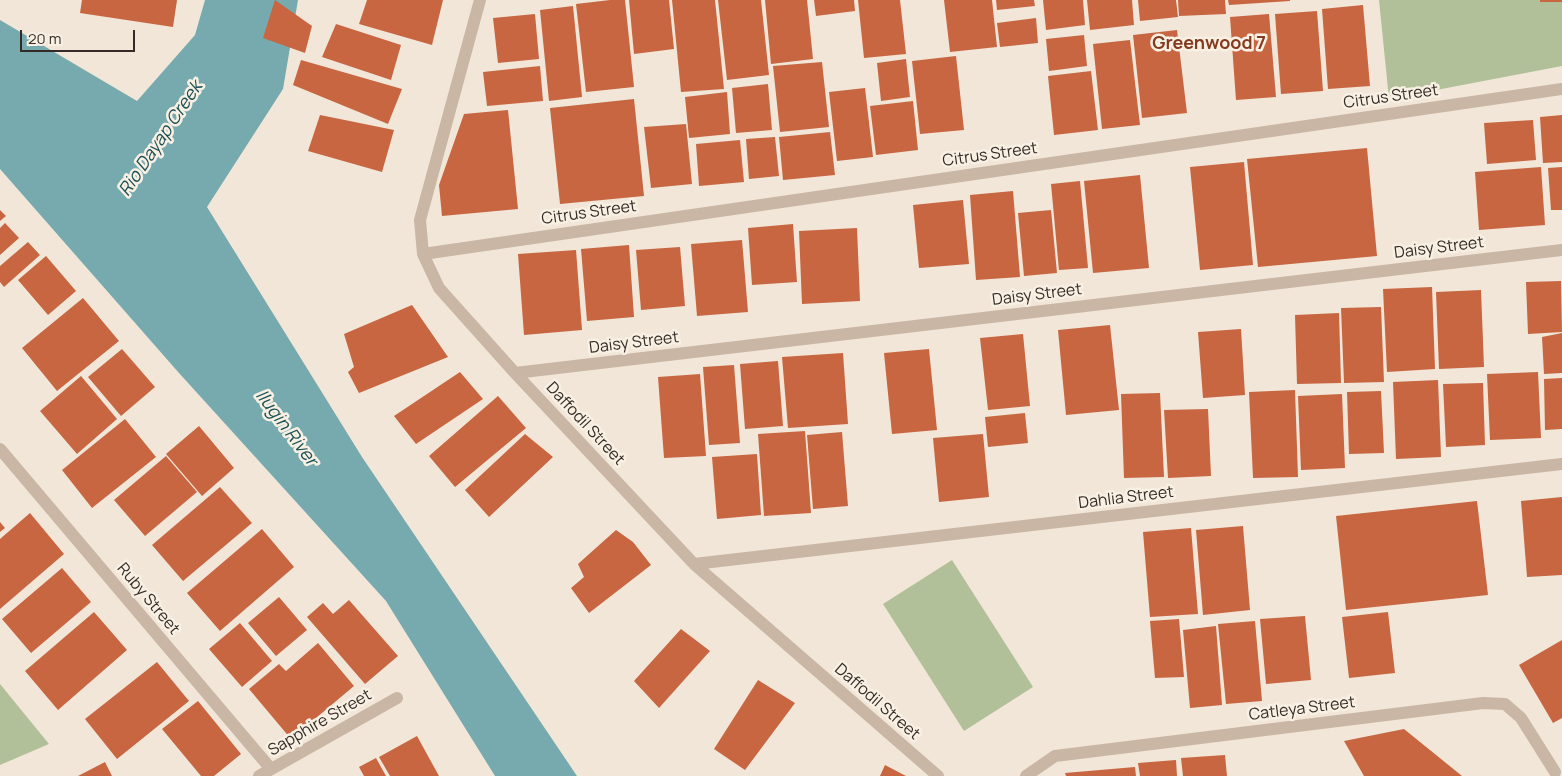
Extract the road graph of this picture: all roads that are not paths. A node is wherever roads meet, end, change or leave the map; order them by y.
1 (480, 0) edge
2 (1562, 89) edge
3 (1562, 250) edge
4 (423, 254) junction
5 (515, 373) junction
6 (0, 449) edge
7 (1562, 464) edge
8 (694, 564) junction
9 (397, 698) dead end
10 (272, 769) junction
11 (1555, 772) edge
12 (259, 776) edge
13 (938, 776) edge
14 (1026, 776) edge

1 - 4 street, Daffodil Street
2 - 4 street, Citrus Street
3 - 5 street, Daisy Street
4 - 5 street, Daffodil Street
5 - 8 street, Daffodil Street
6 - 10 street, Ruby Street
7 - 8 street, Dahlia Street
8 - 13 street, Daffodil Street
9 - 10 street, Sapphire Street
10 - 12 street, Sapphire Street
11 - 14 street, Catleya Street

